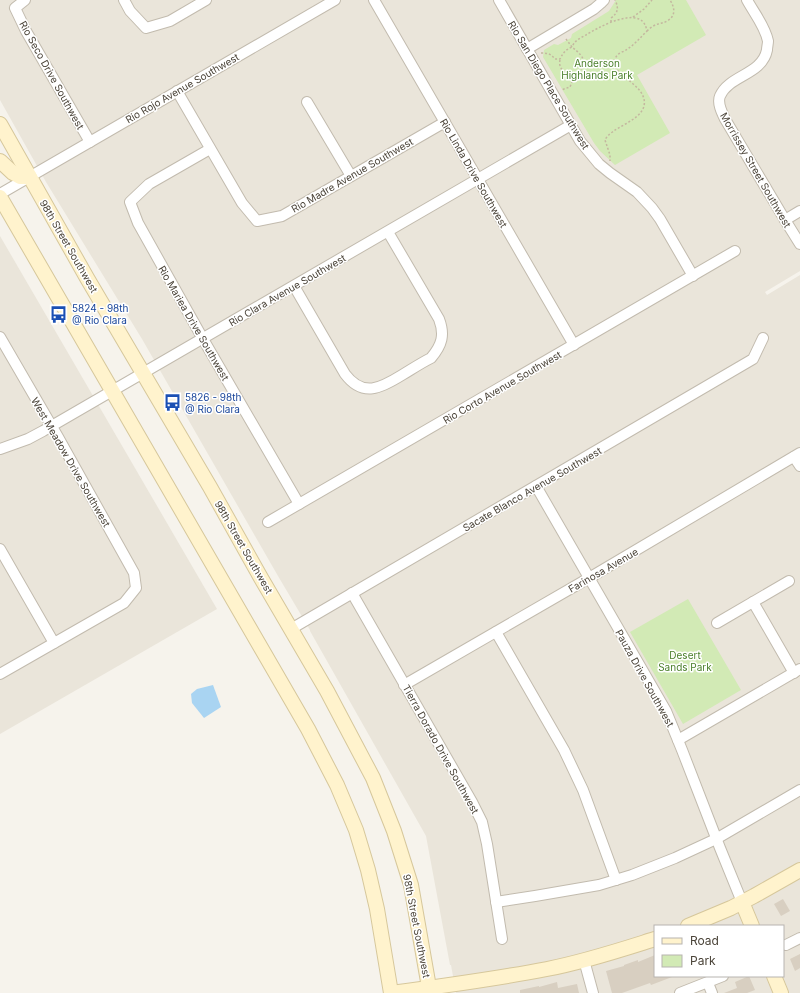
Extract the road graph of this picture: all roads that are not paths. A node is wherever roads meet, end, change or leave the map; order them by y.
1 (25, 0) edge
2 (124, 0) edge
3 (206, 0) edge
4 (335, 0) edge
5 (374, 0) edge
6 (499, 0) edge
7 (604, 0) edge
8 (747, 0) edge
9 (527, 48) junction
10 (177, 91) junction
11 (307, 102) dead end
12 (444, 122) junction
13 (0, 124) edge
14 (571, 125) junction
15 (90, 142) junction
16 (210, 149) junction
17 (0, 161) edge
18 (351, 176) junction
19 (30, 177) junction
20 (478, 180) junction
21 (0, 195) edge
22 (800, 211) edge
23 (784, 220) junction
24 (388, 232) junction
25 (800, 244) edge
26 (735, 251) dead end
27 (693, 276) junction
28 (294, 286) junction
29 (0, 337) edge
30 (763, 338) dead end
31 (203, 339) junction
32 (574, 345) junction
33 (144, 374) junction
34 (112, 392) junction
35 (52, 426) junction
36 (0, 449) edge
37 (797, 455) edge
38 (800, 466) edge
39 (536, 486) junction
40 (300, 504) junction
41 (268, 522) dead end
42 (1, 551) edge
43 (589, 578) junction
44 (789, 581) dead end
45 (352, 593) junction
46 (753, 602) junction
47 (717, 623) dead end
48 (291, 629) junction
49 (496, 632) junction
50 (54, 643) junction
51 (797, 671) edge
52 (0, 674) edge
53 (404, 684) junction
54 (678, 740) junction
55 (800, 790) edge
56 (716, 839) junction
57 (800, 870) edge
58 (616, 880) junction
59 (496, 902) junction
60 (742, 902) junction
61 (690, 925) edge
62 (752, 925) edge
63 (800, 938) edge
64 (502, 939) dead end
65 (654, 939) edge
66 (786, 945) dead end
67 (584, 960) junction
68 (721, 977) edge
69 (774, 977) edge
70 (708, 983) junction
71 (429, 991) edge
72 (391, 993) edge
73 (593, 993) edge
74 (680, 993) edge
75 (712, 993) edge
76 (781, 993) edge

1 - 15 street, Rio Seco Drive Southwest
2 - 3 street
4 - 10 street, Rio Rojo Avenue Southwest
5 - 12 street, Rio Linda Drive Southwest
6 - 9 street, Rio San Diego Place Southwest
7 - 9 street
8 - 23 street, Morrissey Street Southwest
9 - 14 street, Rio San Diego Place Southwest
10 - 15 street, Rio Rojo Avenue Southwest
10 - 16 street
11 - 18 street
12 - 18 street, Rio Madre Avenue Southwest
12 - 20 street, Rio Linda Drive Southwest
13 - 19 main road, 98th Street Southwest
14 - 20 street, Rio Clara Avenue Southwest
14 - 27 street, Rio San Diego Place Southwest
15 - 19 street, Rio Rojo Avenue Southwest
16 - 18 street, Rio Madre Avenue Southwest
16 - 31 street, Rio Mariea Drive Southwest
17 - 19 main road
19 - 21 street, Rio Rojo Avenue Southwest
19 - 33 main road, 98th Street Southwest
20 - 24 street, Rio Clara Avenue Southwest
20 - 32 street, Rio Linda Drive Southwest
21 - 34 main road
22 - 23 street
23 - 25 street, Morrissey Street Southwest
24 - 28 street, Rio Clara Avenue Southwest
24 - 28 street
26 - 27 street, Rio Corto Avenue Southwest
27 - 32 street, Rio Corto Avenue Southwest
28 - 31 street, Rio Clara Avenue Southwest
29 - 35 street, West Meadow Drive Southwest
30 - 39 street, Sacate Blanco Avenue Southwest
31 - 33 street, Rio Clara Avenue Southwest
31 - 40 street, Rio Mariea Drive Southwest
32 - 40 street, Rio Corto Avenue Southwest
33 - 34 street, Rio Clara Avenue Southwest
33 - 48 main road, 98th Street Southwest
34 - 35 street, Rio Clara Avenue Southwest
34 - 72 main road
35 - 36 street, Rio Clara Avenue Southwest
35 - 50 street, West Meadow Drive Southwest
37 - 38 street
37 - 43 street, Farinosa Avenue
39 - 43 street, Pauza Drive Southwest
39 - 45 street, Sacate Blanco Avenue Southwest
40 - 41 street, Rio Corto Avenue Southwest
42 - 50 street
43 - 49 street, Farinosa Avenue
43 - 54 street, Pauza Drive Southwest
44 - 46 street
45 - 48 street, Sacate Blanco Avenue Southwest
45 - 53 street, Tierra Dorado Drive Southwest
46 - 47 street
46 - 51 street
48 - 71 main road, 98th Street Southwest
49 - 53 street, Farinosa Avenue
49 - 58 street
50 - 52 street
51 - 54 street
53 - 59 street, Tierra Dorado Drive Southwest
54 - 56 street, Pauza Drive Southwest
55 - 56 street
56 - 58 street
56 - 60 street, Pauza Drive Southwest
57 - 60 main road
58 - 59 street
59 - 64 street, Tierra Dorado Drive Southwest
60 - 61 main road
60 - 62 main road
63 - 66 street
65 - 67 main road
67 - 71 main road
67 - 73 street
68 - 70 street
69 - 76 main road
70 - 74 street
70 - 75 street
71 - 72 main road

